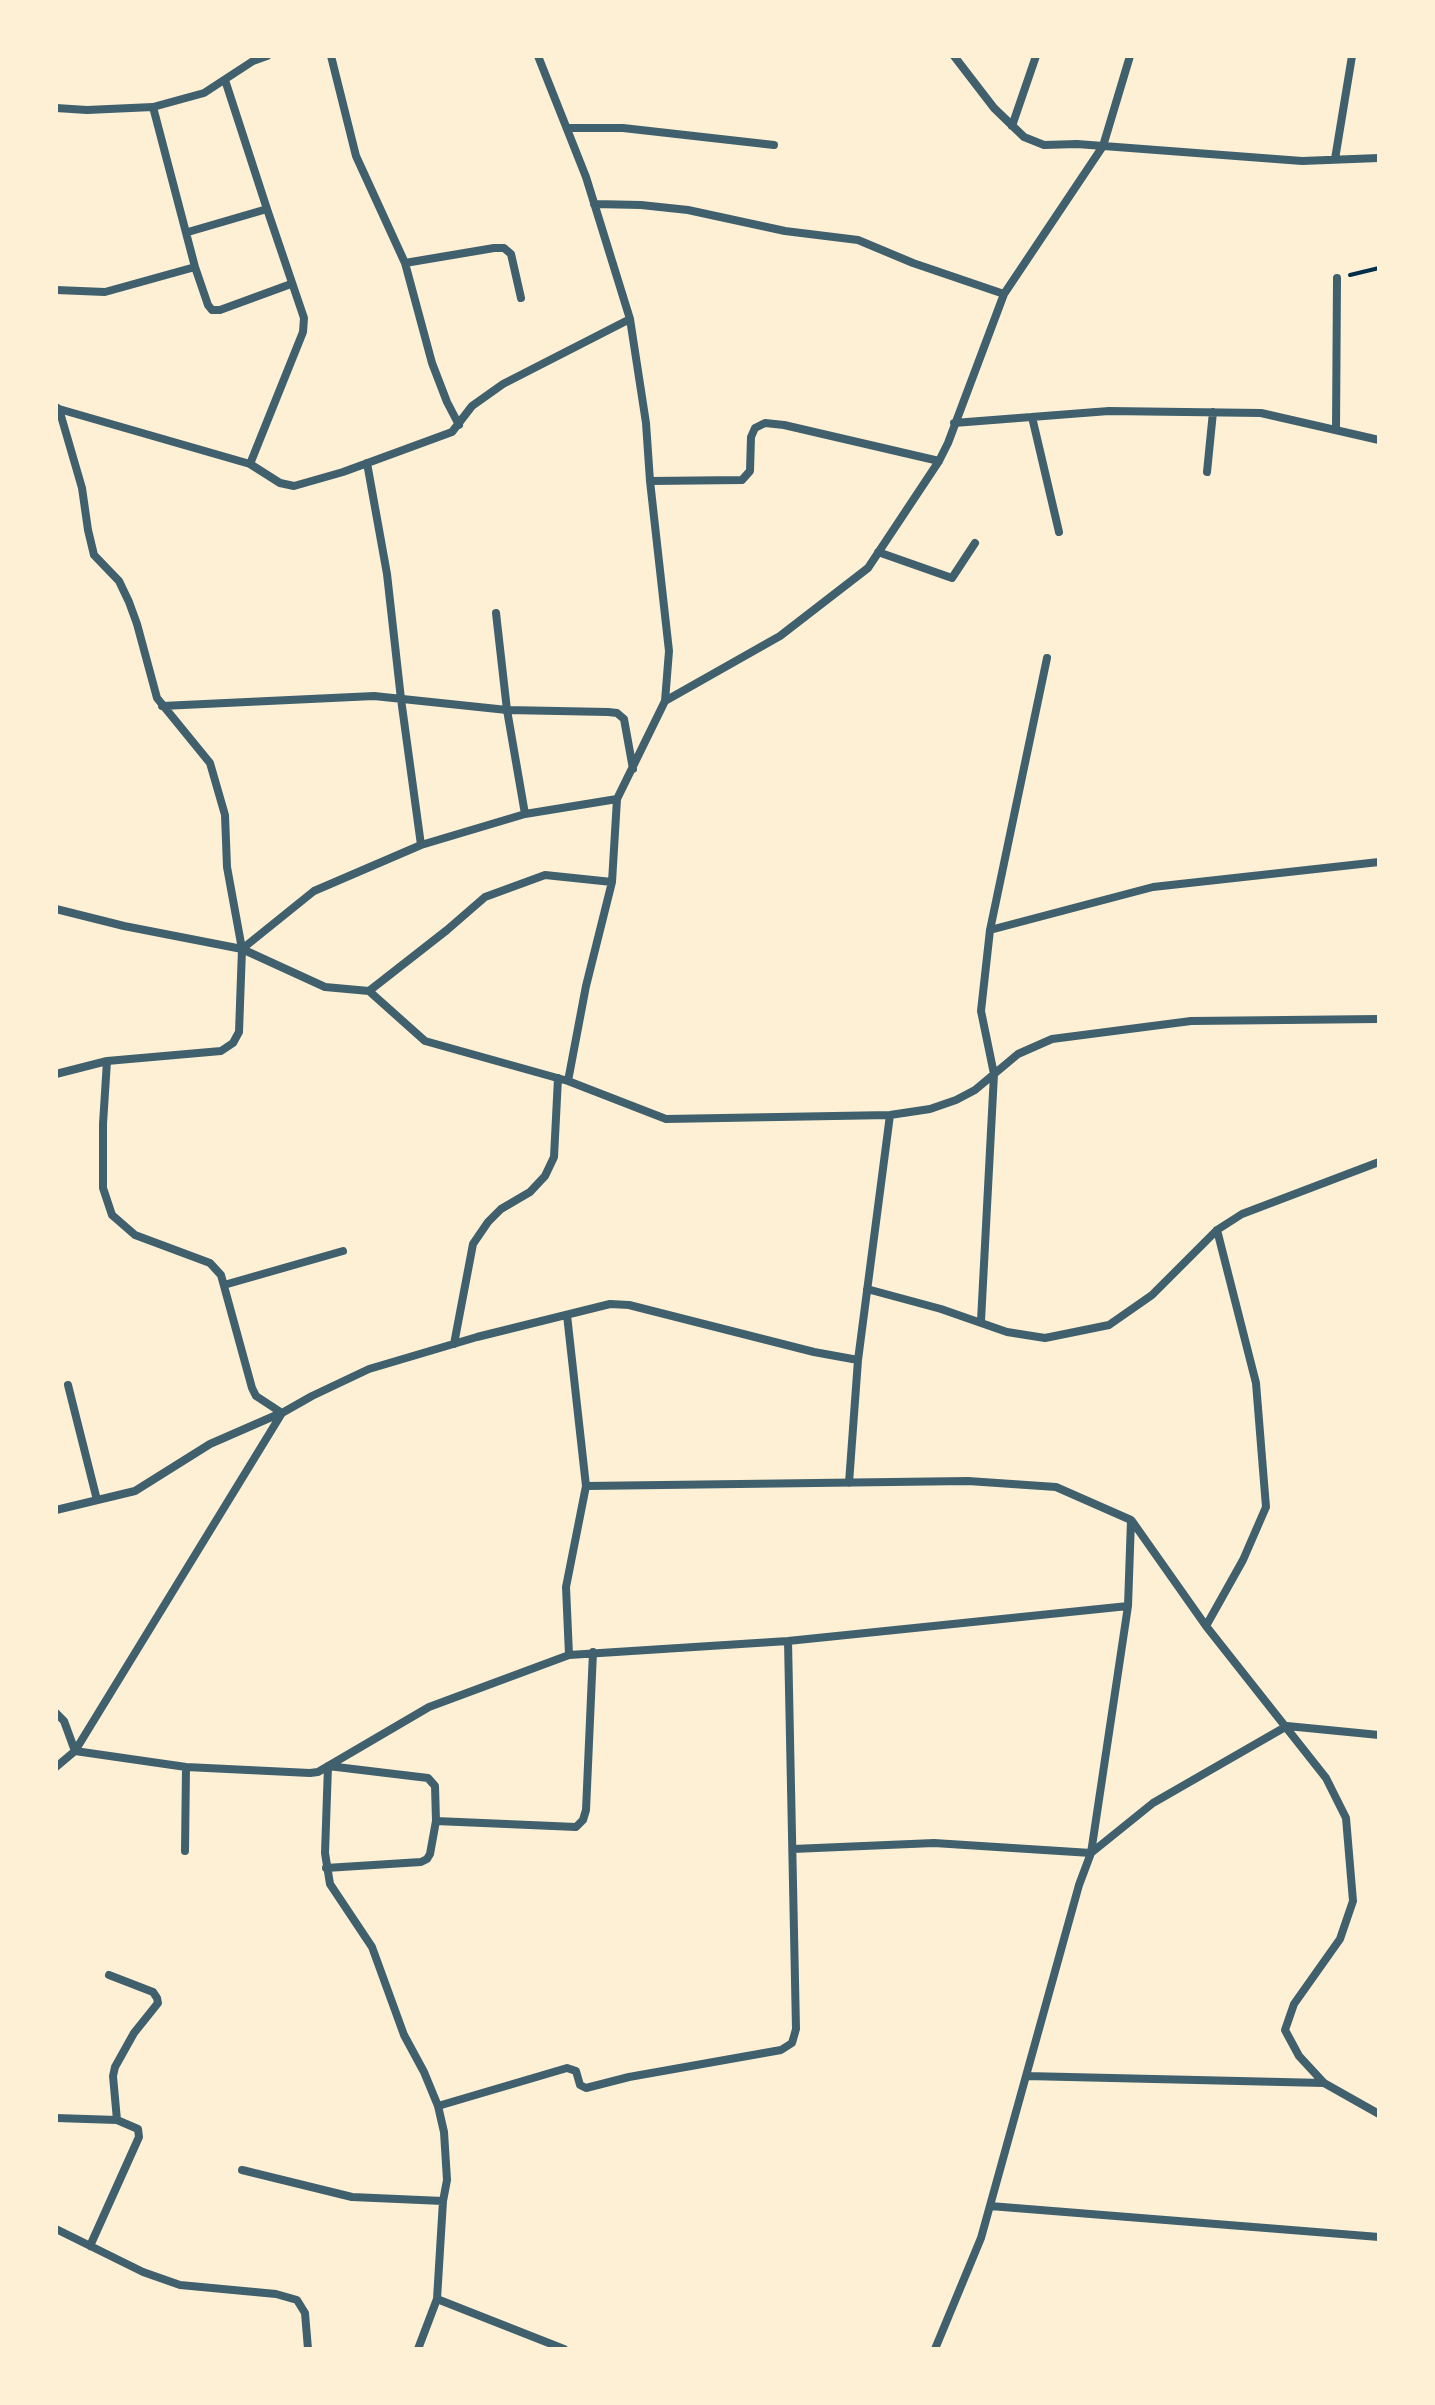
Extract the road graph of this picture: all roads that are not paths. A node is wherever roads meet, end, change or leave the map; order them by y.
1 (267, 56) edge
2 (331, 56) edge
3 (538, 56) edge
4 (954, 56) edge
5 (1036, 56) edge
6 (1130, 56) edge
7 (1352, 56) edge
8 (225, 80) junction
9 (153, 107) junction
10 (56, 108) edge
11 (1012, 126) junction
12 (567, 128) junction
13 (774, 145) dead end
14 (1103, 146) junction
15 (1379, 158) edge
16 (1335, 159) junction
17 (594, 204) junction
18 (267, 209) junction
19 (188, 232) junction
20 (405, 263) junction
21 (195, 267) junction
22 (1337, 278) road end
23 (291, 284) junction
24 (56, 290) edge
25 (1004, 294) junction
26 (521, 298) dead end
27 (630, 319) junction
28 (58, 408) edge
29 (1213, 412) junction
30 (1032, 417) junction
31 (954, 423) junction
32 (459, 425) junction
33 (1336, 430) junction
34 (1379, 440) edge
35 (939, 461) junction
36 (367, 463) junction
37 (250, 464) junction
38 (1207, 472) dead end
39 (650, 481) junction
40 (1059, 532) dead end
41 (975, 543) dead end
42 (878, 552) junction
43 (496, 613) dead end
44 (1047, 658) dead end
45 (401, 699) junction
46 (665, 701) junction
47 (162, 706) junction
48 (507, 710) junction
49 (633, 770) junction
50 (617, 799) junction
51 (525, 814) junction
52 (421, 845) junction
53 (1379, 862) edge
54 (612, 882) junction
55 (56, 909) edge
56 (990, 930) junction
57 (242, 949) junction
58 (369, 991) junction
59 (1379, 1019) edge
60 (107, 1061) junction
61 (56, 1074) edge
62 (994, 1074) junction
63 (558, 1078) junction
64 (568, 1081) junction
65 (890, 1115) junction
66 (1379, 1162) edge
67 (1217, 1230) junction
68 (343, 1251) dead end
69 (224, 1285) junction
70 (867, 1289) junction
71 (567, 1315) junction
72 (981, 1321) junction
73 (454, 1344) junction
74 (858, 1360) junction
75 (68, 1385) dead end
76 (282, 1413) junction
77 (849, 1483) junction
78 (586, 1486) junction
79 (97, 1500) junction
80 (56, 1510) edge
81 (1131, 1520) junction
82 (1128, 1606) junction
83 (1206, 1626) junction
84 (788, 1641) junction
85 (593, 1652) junction
86 (569, 1655) junction
87 (56, 1713) edge
88 (1287, 1726) junction
89 (1379, 1735) edge
90 (75, 1751) junction
91 (328, 1766) junction
92 (56, 1767) edge
93 (186, 1767) junction
94 (436, 1821) junction
95 (793, 1849) junction
96 (185, 1851) dead end
97 (1091, 1853) junction
98 (326, 1868) junction
99 (109, 1975) dead end
100 (1026, 2076) junction
101 (1324, 2083) junction
102 (438, 2106) junction
103 (1379, 2114) edge
104 (56, 2118) edge
105 (117, 2120) junction
106 (242, 2170) dead end
107 (443, 2201) junction
108 (990, 2206) junction
109 (56, 2229) edge
110 (1379, 2237) edge
111 (90, 2246) junction
112 (437, 2299) junction
113 (308, 2349) edge
114 (418, 2349) edge
115 (564, 2349) edge
116 (935, 2349) edge

1 - 8 street
2 - 20 street
3 - 12 street
4 - 11 street
5 - 11 street
6 - 14 street
7 - 16 street
8 - 9 street
8 - 18 street
9 - 10 street
9 - 19 street
11 - 14 street
12 - 13 street
12 - 17 street
14 - 16 street
14 - 25 street
15 - 16 street
17 - 25 street
17 - 27 street
18 - 19 street
18 - 23 street
19 - 21 street
20 - 26 street
20 - 32 street
21 - 23 street
21 - 24 street
22 - 33 street
23 - 37 street
25 - 31 street
27 - 32 street
27 - 39 street
28 - 37 street
28 - 47 street
29 - 30 street
29 - 33 street
29 - 38 street
30 - 31 street
30 - 40 street
31 - 35 street
32 - 36 street
33 - 34 street
35 - 39 street
35 - 42 street
36 - 37 street
36 - 45 street
39 - 46 street
41 - 42 street
42 - 46 street
43 - 48 street
44 - 56 street
45 - 47 street
45 - 48 street
45 - 52 street
46 - 49 street
47 - 57 street
48 - 49 street
48 - 51 street
49 - 50 street
50 - 51 street
50 - 54 street
51 - 52 street
52 - 57 street
53 - 56 street
54 - 58 street
54 - 64 street
55 - 57 street
56 - 62 street
57 - 58 street
57 - 60 street
58 - 63 street
59 - 62 street
60 - 61 street
60 - 69 street
62 - 65 street
62 - 72 street
63 - 64 street
63 - 73 street
64 - 65 street
65 - 70 street
66 - 67 street
67 - 72 street
67 - 83 street
68 - 69 street
69 - 76 street
70 - 72 street
70 - 74 street
71 - 73 street
71 - 74 street
71 - 78 street
73 - 76 street
74 - 77 street
75 - 79 street
76 - 79 street
76 - 90 street
77 - 78 street
77 - 81 street
78 - 86 street
79 - 80 street
81 - 82 street
81 - 83 street
82 - 84 street
82 - 97 street
83 - 88 street
84 - 85 street
84 - 95 street
85 - 86 street
85 - 94 street
86 - 91 street
87 - 90 street
88 - 89 street
88 - 97 street
88 - 101 street
90 - 92 street
90 - 93 street
91 - 93 street
91 - 94 street
91 - 98 street
93 - 96 street
94 - 98 street
95 - 97 street
95 - 102 street
97 - 100 street
98 - 102 street
99 - 105 street
100 - 101 street
100 - 108 street
101 - 103 street
102 - 107 street
104 - 105 street
105 - 111 street
106 - 107 street
107 - 112 street
108 - 110 street
108 - 116 street
109 - 111 street
111 - 113 street
112 - 114 street
112 - 115 street

